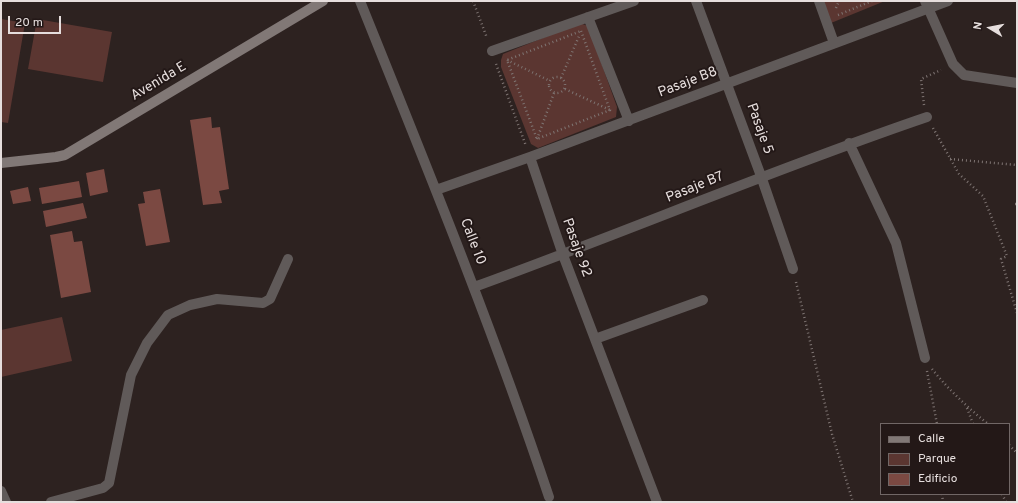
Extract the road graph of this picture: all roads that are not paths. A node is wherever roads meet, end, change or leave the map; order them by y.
1 (323, 1) edge
2 (360, 1) edge
3 (634, 1) edge
4 (696, 1) edge
5 (819, 1) edge
6 (948, 1) edge
7 (926, 5) edge
8 (588, 17) junction
9 (834, 43) junction
10 (492, 51) road end
11 (1017, 83) edge
12 (727, 84) junction
13 (927, 117) road end
14 (629, 121) junction
15 (849, 144) junction
16 (530, 157) junction
17 (1, 163) edge
18 (761, 176) junction
19 (436, 190) junction
20 (563, 255) junction
21 (288, 259) dead end
22 (793, 268) road end
23 (474, 287) junction
24 (703, 300) dead end
25 (595, 339) junction
26 (925, 358) road end
27 (1, 491) edge
28 (549, 497) dead end
29 (6, 502) edge
30 (51, 502) edge
31 (657, 502) edge

1 - 17 street, Avenida E
2 - 19 street, Calle 10
3 - 8 street
4 - 12 street, Pasaje 5
5 - 9 street
6 - 7 street, Pasaje B8
7 - 9 street, Pasaje B8
7 - 11 street
8 - 10 street
8 - 14 street
9 - 12 street, Pasaje B8
12 - 14 street, Pasaje B8
12 - 18 street, Pasaje 5
13 - 15 street, Pasaje B7
14 - 16 street, Pasaje B8
15 - 18 street, Pasaje B7
15 - 26 street
16 - 19 street, Pasaje B8
16 - 20 street, Pasaje 92
18 - 20 street, Pasaje B7
18 - 22 street, Pasaje 5
19 - 23 street, Calle 10
20 - 23 street, Pasaje B7
20 - 25 street, Pasaje 92
21 - 30 street
23 - 28 street, Calle 10
24 - 25 street
25 - 31 street, Pasaje 92
27 - 29 street

